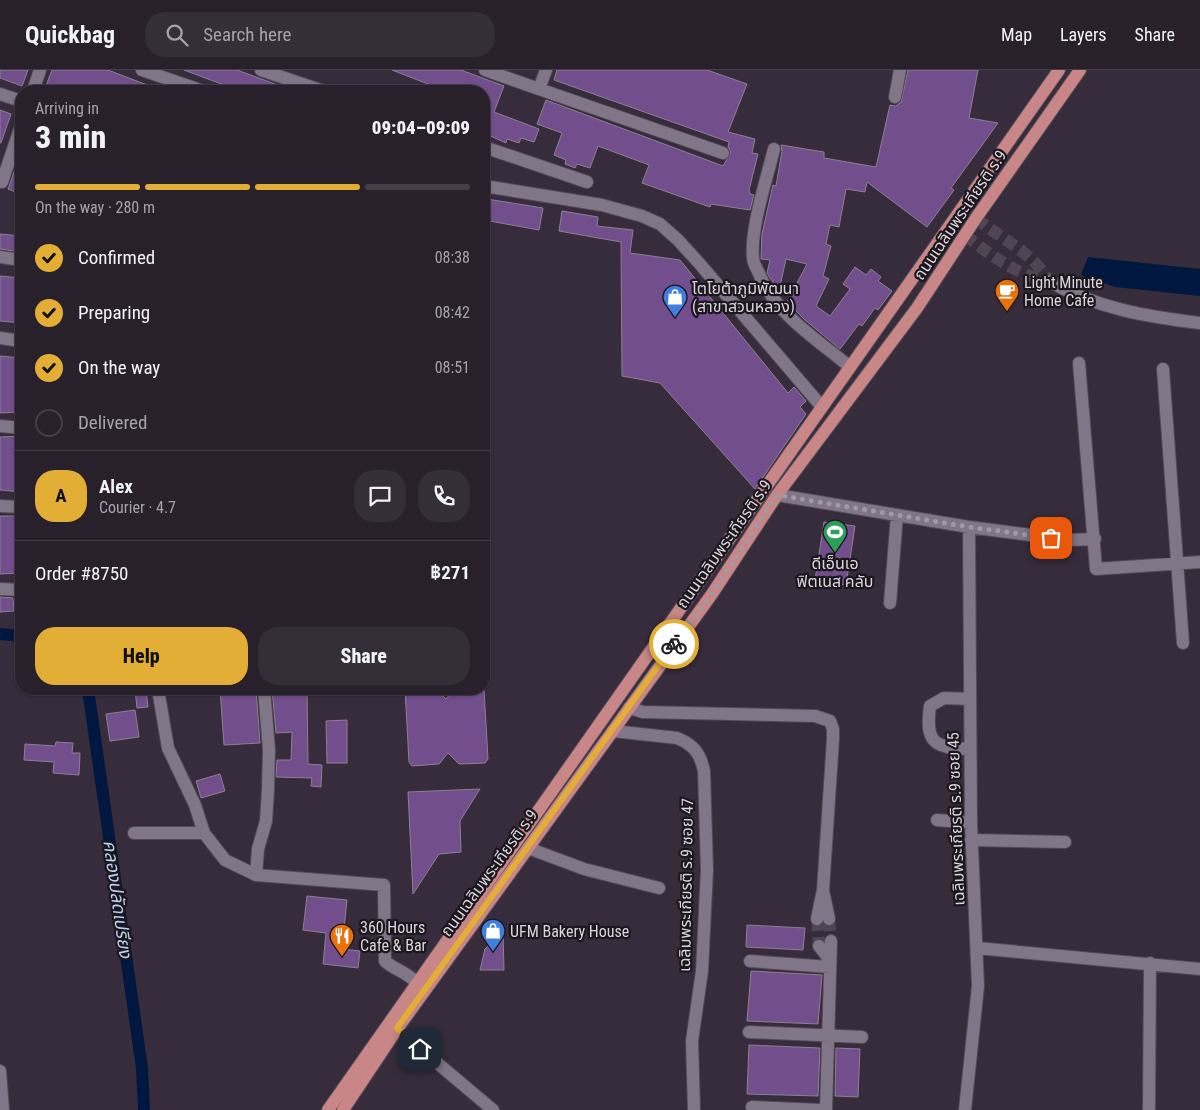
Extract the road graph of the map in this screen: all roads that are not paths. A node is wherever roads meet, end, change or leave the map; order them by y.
1 (40, 70) edge
2 (142, 70) edge
3 (262, 70) edge
4 (485, 70) edge
5 (546, 70) edge
6 (900, 70) edge
7 (1059, 70) edge
8 (1080, 70) edge
9 (35, 85) edge
10 (186, 85) edge
11 (306, 85) edge
12 (539, 89) junction
13 (0, 94) edge
14 (895, 97) dead end
15 (15, 99) edge
16 (15, 144) edge
17 (490, 149) edge
18 (774, 149) dead end
19 (723, 153) dead end
20 (2, 182) dead end
21 (586, 182) dead end
22 (490, 187) edge
23 (0, 257) edge
24 (15, 259) edge
25 (1049, 281) dead end
26 (1200, 323) edge
27 (0, 338) edge
28 (15, 340) edge
29 (1079, 362) dead end
30 (850, 367) junction
31 (1163, 369) dead end
32 (822, 407) junction
33 (0, 426) edge
34 (15, 427) edge
35 (777, 495) junction
36 (0, 506) edge
37 (15, 507) edge
38 (898, 515) junction
39 (969, 527) junction
40 (1095, 539) junction
41 (1200, 562) edge
42 (1176, 564) junction
43 (0, 589) edge
44 (15, 590) edge
45 (890, 603) dead end
46 (1183, 644) dead end
47 (159, 695) edge
48 (264, 695) edge
49 (969, 700) junction
50 (629, 708) junction
51 (613, 730) junction
52 (970, 749) junction
53 (937, 820) dead end
54 (970, 823) junction
55 (134, 833) dead end
56 (204, 833) junction
57 (971, 840) junction
58 (1065, 842) dead end
59 (528, 848) junction
60 (256, 875) junction
61 (659, 888) dead end
62 (823, 919) tunnel mouth
63 (831, 941) tunnel mouth
64 (818, 946) tunnel mouth
65 (977, 948) junction
66 (750, 961) dead end
67 (830, 963) junction
68 (1150, 963) junction
69 (1200, 969) edge
70 (418, 982) junction
71 (397, 1028) junction
72 (750, 1032) dead end
73 (828, 1035) junction
74 (862, 1037) dead end
75 (0, 1072) edge
76 (752, 1107) dead end
77 (3, 1110) edge
78 (328, 1110) edge
79 (344, 1110) edge
80 (493, 1110) edge
81 (694, 1110) edge
82 (820, 1110) edge
83 (826, 1110) edge
84 (965, 1110) edge
85 (1149, 1110) edge

1 - 9 street
2 - 10 street
3 - 11 street
4 - 12 street
5 - 12 street
6 - 14 street
7 - 30 main road, ถนนเฉลิมพระเกียรติ ร.9
8 - 35 main road, ถนนเฉลิมพระเกียรติ ร.9
12 - 19 street
13 - 15 street
16 - 20 street
17 - 21 street
18 - 30 street
22 - 32 street
23 - 24 street
25 - 26 street
27 - 28 street
29 - 40 street
30 - 32 main road, ถนนเฉลิมพระเกียรติ ร.9
31 - 42 street
32 - 70 main road, ถนนเฉลิมพระเกียรติ ร.9
33 - 34 street
35 - 38 street
35 - 50 main road, ถนนเฉลิมพระเกียรติ ร.9
36 - 37 street
38 - 39 street
38 - 45 street
39 - 40 street
39 - 49 street, เฉลิมพระเกียรติ ร.9 ซอย 45
40 - 42 street
41 - 42 street
42 - 46 street
43 - 44 street
47 - 56 street
48 - 60 street
49 - 52 street, เฉลิมพระเกียรติ ร.9 ซอย 45
49 - 52 street
50 - 51 main road, ถนนเฉลิมพระเกียรติ ร.9
50 - 62 street
51 - 59 main road, ถนนเฉลิมพระเกียรติ ร.9
51 - 81 street, เฉลิมพระเกียรติ ร.9 ซอย 47
52 - 54 street, เฉลิมพระเกียรติ ร.9 ซอย 45
53 - 54 street
54 - 57 street, เฉลิมพระเกียรติ ร.9 ซอย 45
55 - 56 street
56 - 60 street
57 - 58 street
57 - 65 street, เฉลิมพระเกียรติ ร.9 ซอย 45
59 - 61 street
59 - 71 main road, ถนนเฉลิมพระเกียรติ ร.9
60 - 70 street
63 - 67 street
64 - 67 street
65 - 68 street
65 - 84 street, เฉลิมพระเกียรติ ร.9 ซอย 45
66 - 67 street
67 - 73 street
68 - 69 street
68 - 85 street
70 - 78 main road, ถนนเฉลิมพระเกียรติ ร.9
71 - 79 main road, ถนนเฉลิมพระเกียรติ ร.9
71 - 80 street
72 - 73 street
73 - 74 street
73 - 83 street
75 - 77 street
76 - 82 street

